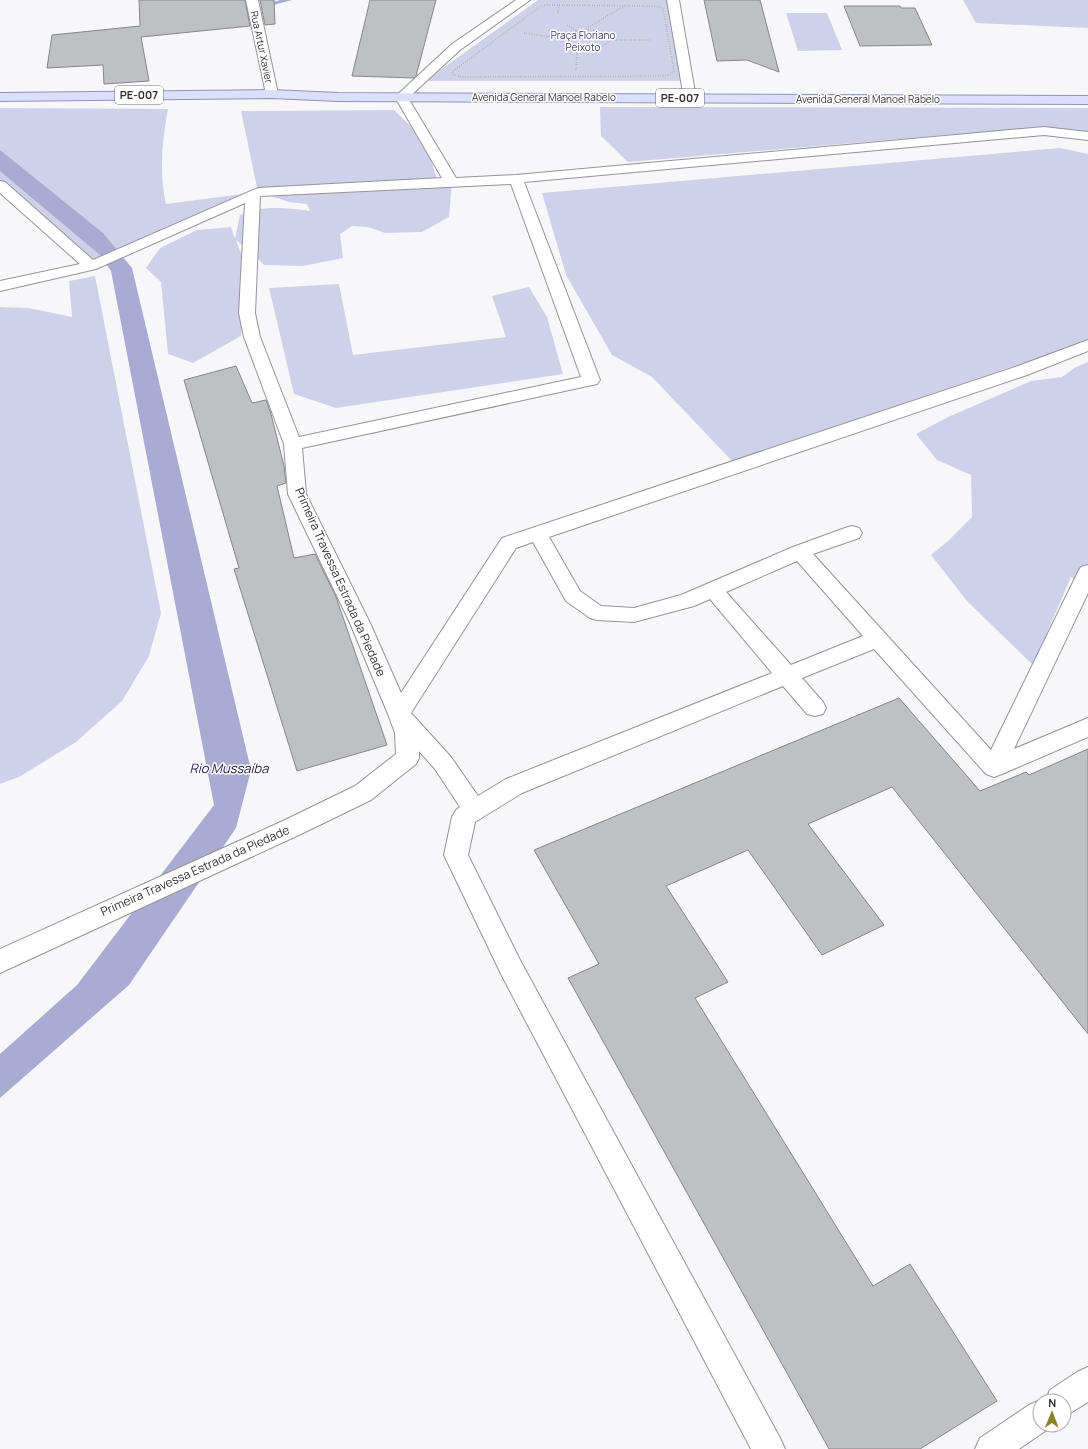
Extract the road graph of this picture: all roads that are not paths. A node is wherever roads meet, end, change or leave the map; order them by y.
1 (252, 0) edge
2 (524, 0) edge
3 (674, 0) edge
4 (272, 94) junction
5 (2, 97) edge
6 (401, 97) junction
7 (690, 98) junction
8 (1088, 100) edge
9 (1088, 136) edge
10 (516, 179) junction
11 (452, 183) junction
12 (0, 185) edge
13 (254, 194) junction
14 (90, 266) junction
15 (0, 286) edge
16 (1088, 345) edge
17 (293, 444) junction
18 (852, 533) dead end
19 (538, 534) junction
20 (800, 552) junction
21 (1088, 572) edge
22 (713, 590) junction
23 (877, 639) junction
24 (787, 676) junction
25 (815, 708) dead end
26 (399, 714) junction
27 (1088, 727) edge
28 (994, 768) junction
29 (475, 810) junction
30 (0, 961) edge
31 (1088, 1383) edge
32 (1072, 1394) edge
33 (1032, 1421) edge
34 (769, 1449) edge
35 (991, 1449) edge

1 - 4 street, Rua Artur Xavier
2 - 6 street
3 - 7 street
4 - 5 main road, Avenida General Manoel Rabelo / PE-007
4 - 6 main road, Avenida General Manoel Rabelo / PE-007
6 - 7 main road, Avenida General Manoel Rabelo / PE-007
6 - 11 street
7 - 8 main road, Avenida General Manoel Rabelo / PE-007
9 - 10 street
10 - 11 street
10 - 17 street
11 - 13 street
12 - 14 street
13 - 14 street
13 - 17 street, Primeira Travessa Estrada da Piedade
14 - 15 street
16 - 19 street
17 - 26 street, Primeira Travessa Estrada da Piedade
18 - 20 street
19 - 22 street
19 - 26 street
20 - 22 street
20 - 23 street
21 - 28 street
22 - 24 street
23 - 24 street
23 - 28 street
24 - 25 street
24 - 29 street
26 - 29 street
26 - 30 street, Primeira Travessa Estrada da Piedade
27 - 28 street
29 - 34 street
31 - 32 street
33 - 35 street

